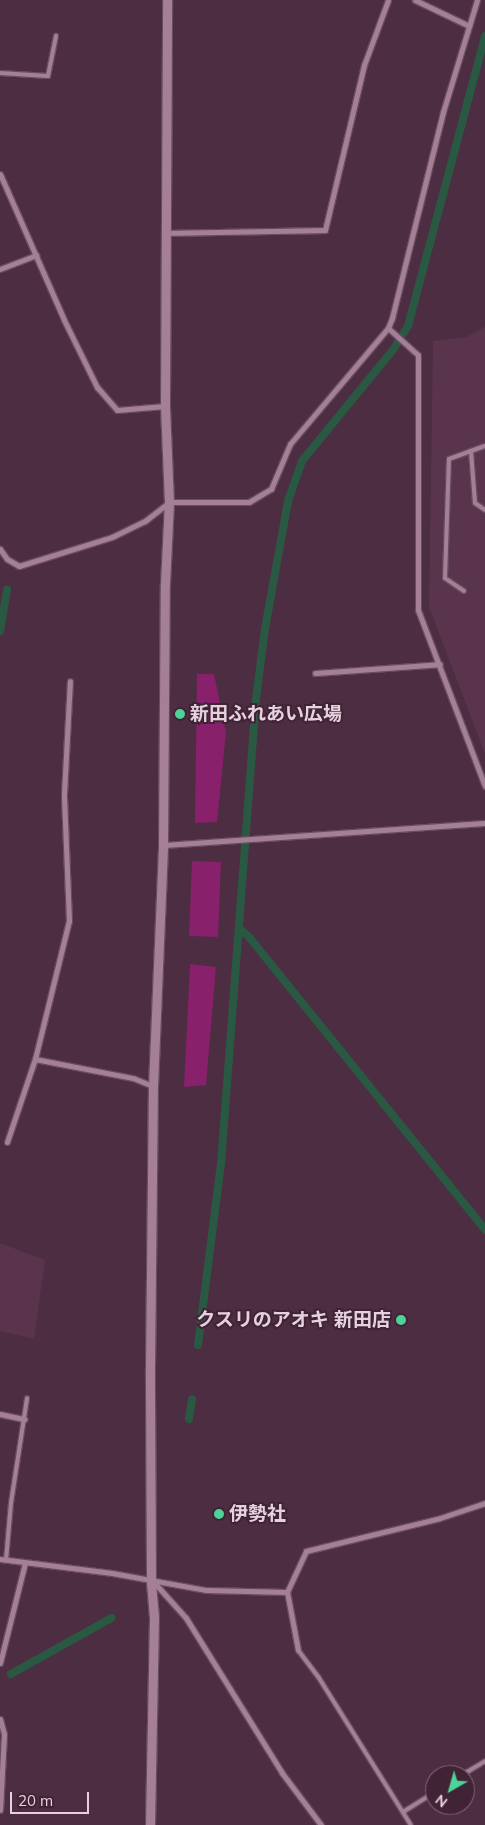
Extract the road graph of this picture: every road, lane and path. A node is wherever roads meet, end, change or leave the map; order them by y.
1 (167, 0) edge
2 (388, 0) edge
3 (415, 0) edge
4 (477, 0) edge
5 (469, 26) junction
6 (56, 36) dead end
7 (0, 74) edge
8 (0, 174) edge
9 (165, 233) junction
10 (36, 255) junction
11 (0, 270) edge
12 (388, 328) junction
13 (165, 406) junction
14 (485, 446) edge
15 (471, 451) junction
16 (168, 502) junction
17 (485, 510) edge
18 (0, 549) edge
19 (464, 591) dead end
20 (440, 664) junction
21 (315, 673) dead end
22 (70, 682) dead end
23 (485, 786) edge
24 (485, 823) edge
25 (164, 844) junction
26 (35, 1059) junction
27 (153, 1086) junction
28 (8, 1142) dead end
29 (27, 1398) dead end
30 (0, 1414) edge
31 (24, 1419) junction
32 (485, 1503) edge
33 (3, 1560) edge
34 (25, 1563) junction
35 (151, 1579) junction
36 (287, 1592) junction
37 (298, 1650) joint
38 (0, 1663) edge
39 (0, 1719) edge
40 (425, 1798) edge
41 (0, 1810) edge
42 (403, 1812) junction
43 (150, 1825) edge
44 (321, 1825) edge
45 (410, 1825) edge

1 - 9 street
2 - 9 street
3 - 5 street
4 - 5 street
5 - 12 street
6 - 7 lane
8 - 10 street
9 - 13 street
10 - 11 street
10 - 13 street
12 - 16 street
12 - 20 street
13 - 16 street
14 - 15 lane
15 - 17 lane
15 - 19 lane
16 - 18 street
16 - 25 street
20 - 21 street
20 - 23 street
22 - 26 street
24 - 25 street
25 - 27 street
26 - 27 street
26 - 28 street
27 - 35 street
29 - 31 lane
30 - 31 street
31 - 33 lane
32 - 36 street
33 - 34 street
34 - 35 street
34 - 38 street
35 - 36 street
35 - 43 street
35 - 44 street
36 - 37 street
37 - 42 lane
39 - 41 street
40 - 42 lane
42 - 45 lane

